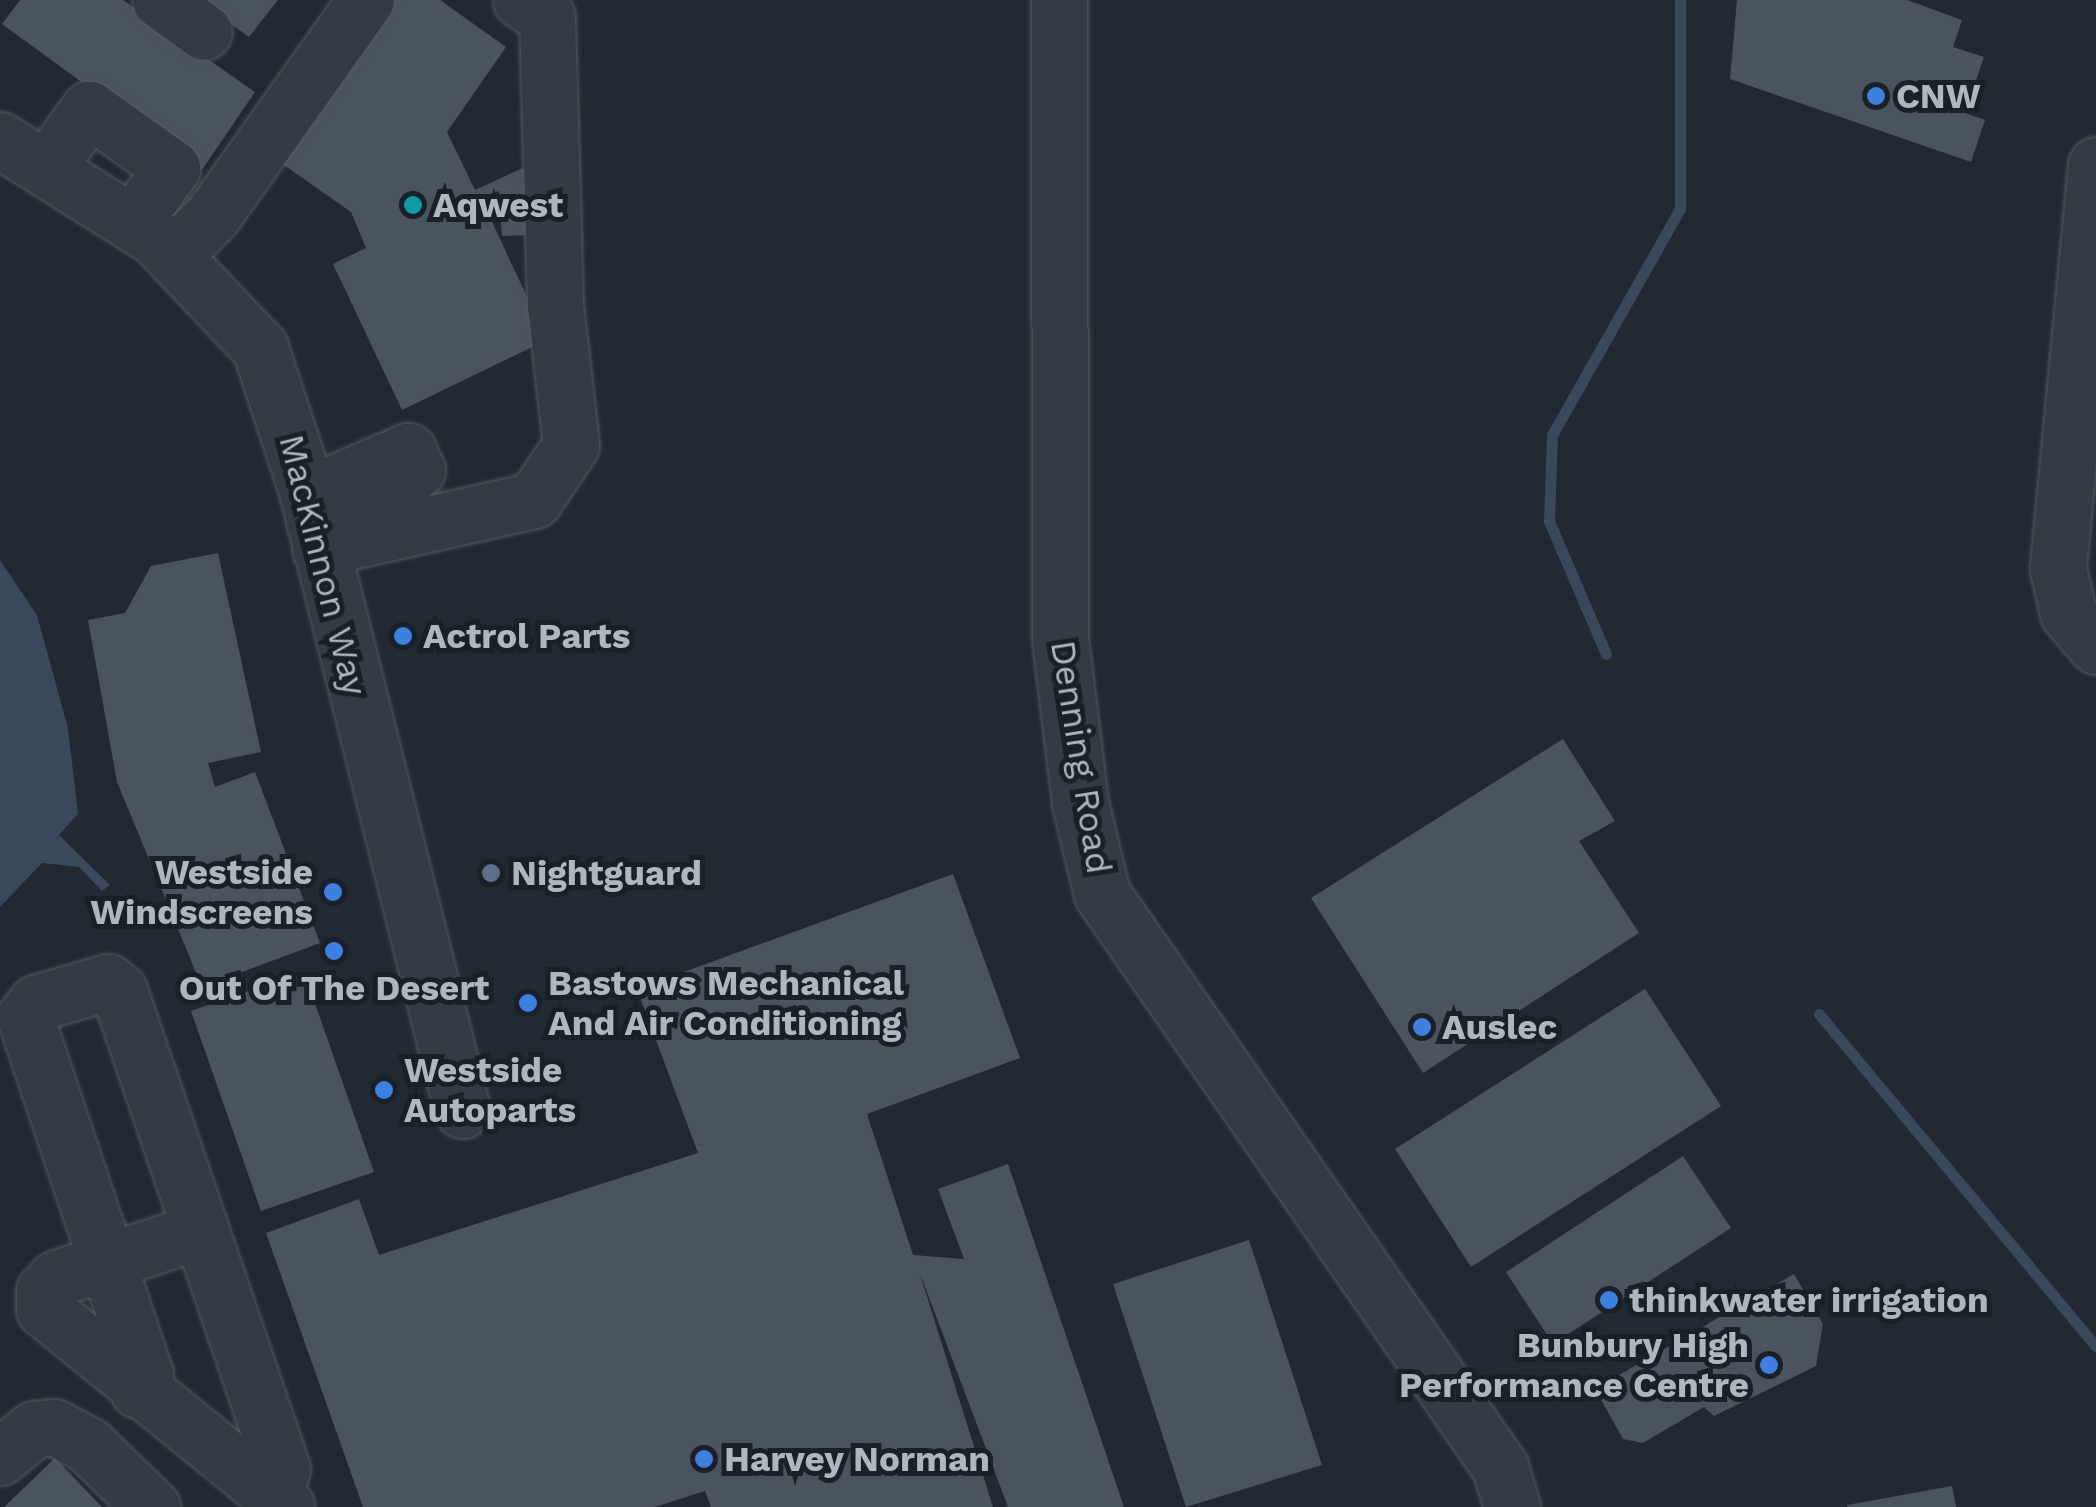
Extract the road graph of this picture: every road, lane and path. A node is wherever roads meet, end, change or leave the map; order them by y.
1 (160, 0) edge
2 (366, 0) edge
3 (521, 0) edge
4 (1059, 0) edge
5 (204, 32) dead end
6 (0, 140) edge
7 (2096, 165) edge
8 (154, 238) junction
9 (417, 470) dead end
10 (314, 521) junction
11 (2096, 646) edge
12 (462, 1110) dead end
13 (200, 1230) junction
14 (107, 1262) junction
15 (138, 1390) junction
16 (0, 1457) edge
17 (280, 1501) edge
18 (152, 1507) edge
19 (1512, 1507) edge

1 - 5 street
2 - 8 street
3 - 10 street
4 - 19 street, Denning Road
6 - 8 street, MacKinnon Way
7 - 11 street
8 - 10 street, MacKinnon Way
9 - 10 street
10 - 12 street, MacKinnon Way
13 - 14 street
13 - 14 street
13 - 17 street
14 - 15 street
14 - 15 street
15 - 17 street
16 - 18 street

